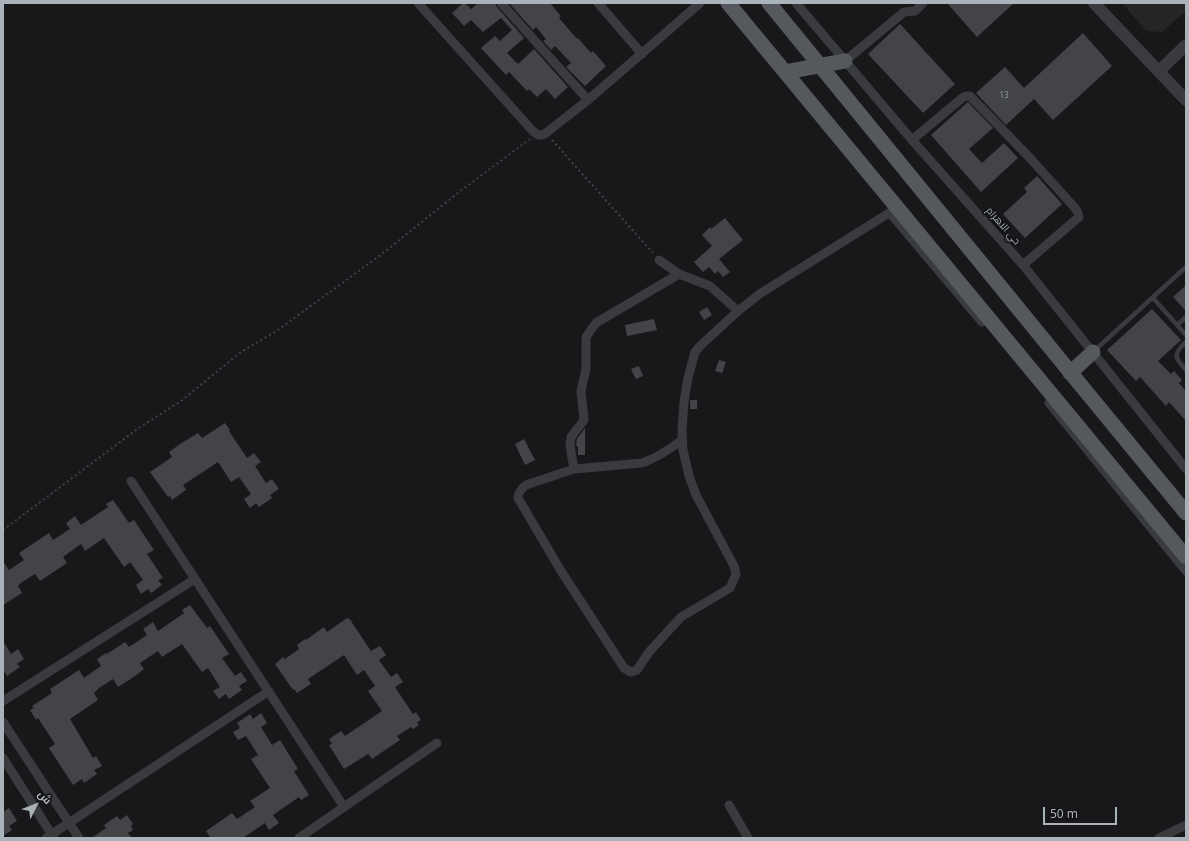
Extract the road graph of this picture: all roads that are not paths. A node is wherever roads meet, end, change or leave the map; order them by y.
1 (418, 3) edge
2 (501, 3) edge
3 (598, 3) edge
4 (700, 3) edge
5 (728, 3) edge
6 (770, 3) edge
7 (796, 3) edge
8 (923, 3) edge
9 (1094, 3) edge
10 (1186, 45) edge
11 (642, 54) junction
12 (845, 61) junction
13 (821, 66) junction
14 (1159, 71) junction
15 (785, 72) junction
16 (588, 100) junction
17 (1186, 100) edge
18 (912, 140) junction
19 (894, 211) junction
20 (659, 260) road end
21 (1023, 265) junction
22 (1186, 267) edge
23 (679, 274) junction
24 (1152, 298) junction
25 (738, 311) junction
26 (1186, 318) edge
27 (1177, 325) junction
28 (1186, 335) edge
29 (1186, 342) edge
30 (1093, 352) junction
31 (1186, 370) edge
32 (1070, 373) junction
33 (682, 440) junction
34 (574, 469) junction
35 (1186, 469) edge
36 (131, 481) dead end
37 (1186, 513) edge
38 (1186, 557) edge
39 (1186, 571) edge
40 (195, 579) junction
41 (269, 691) junction
42 (3, 701) edge
43 (3, 722) edge
44 (437, 743) dead end
45 (3, 758) edge
46 (729, 805) dead end
47 (344, 807) junction
48 (69, 822) junction
49 (1186, 825) edge
50 (51, 837) edge
51 (79, 838) edge
52 (299, 838) edge
53 (748, 838) edge
54 (1160, 838) edge

1 - 16 street
2 - 16 street
3 - 11 street
4 - 11 street
5 - 15 main road
6 - 13 main road
7 - 12 street, حي الاهرام
8 - 12 street
9 - 14 street
10 - 14 street
11 - 16 street
12 - 13 main road
12 - 18 street, حي الاهرام
13 - 15 main road
13 - 32 main road
14 - 17 street
15 - 19 main road
18 - 21 street, حي الاهرام
18 - 21 street
19 - 25 street
19 - 38 main road
19 - 39 street
20 - 23 street
21 - 30 street, حي الاهرام
22 - 24 lane
23 - 25 street
23 - 34 street
24 - 27 lane
24 - 30 lane
25 - 33 street
26 - 27 lane
27 - 28 lane
29 - 31 lane
30 - 32 main road
30 - 35 street, حي الاهرام
32 - 37 main road
33 - 34 street
33 - 34 street
36 - 40 street
40 - 41 street
40 - 42 street
41 - 47 street
41 - 48 street
43 - 48 street
44 - 47 street
45 - 50 street
46 - 53 street
47 - 52 street
48 - 50 street
48 - 51 street
49 - 54 street

